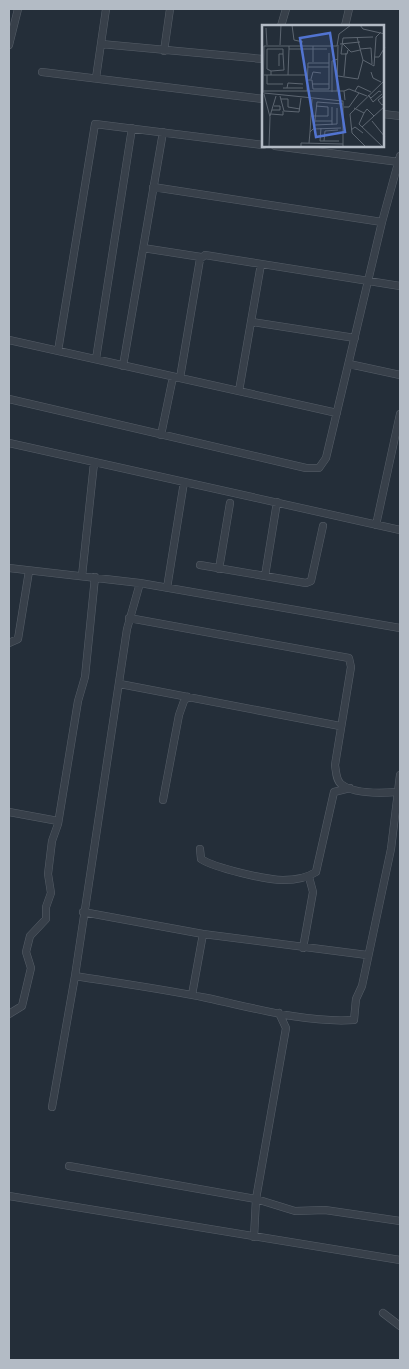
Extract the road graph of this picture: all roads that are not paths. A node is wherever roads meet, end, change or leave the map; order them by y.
1 (18, 9) edge
2 (106, 9) edge
3 (170, 9) edge
4 (286, 9) edge
5 (350, 9) edge
6 (280, 25) edge
7 (345, 25) edge
8 (101, 44) junction
9 (9, 45) edge
10 (164, 51) junction
11 (262, 59) edge
12 (42, 72) dead end
13 (96, 78) junction
14 (262, 99) edge
15 (384, 114) edge
16 (400, 116) edge
17 (132, 128) junction
18 (163, 132) junction
19 (262, 145) edge
20 (294, 148) edge
21 (400, 159) edge
22 (154, 187) junction
23 (382, 222) junction
24 (143, 248) junction
25 (201, 257) junction
26 (261, 264) junction
27 (368, 280) junction
28 (400, 286) edge
29 (252, 322) junction
30 (355, 338) junction
31 (9, 340) edge
32 (58, 351) junction
33 (96, 360) junction
34 (349, 364) junction
35 (124, 366) junction
36 (400, 375) edge
37 (177, 377) junction
38 (239, 391) junction
39 (9, 399) edge
40 (337, 413) junction
41 (400, 414) edge
42 (161, 435) junction
43 (9, 444) edge
44 (94, 463) junction
45 (184, 482) junction
46 (277, 502) junction
47 (230, 503) dead end
48 (376, 525) junction
49 (322, 526) dead end
50 (400, 530) edge
51 (200, 565) dead end
52 (9, 568) edge
53 (219, 569) junction
54 (29, 571) junction
55 (82, 576) junction
56 (265, 576) junction
57 (95, 577) junction
58 (140, 583) junction
59 (168, 588) junction
60 (129, 618) junction
61 (400, 628) edge
62 (9, 643) edge
63 (120, 684) junction
64 (188, 697) junction
65 (340, 726) junction
66 (400, 776) edge
67 (350, 788) junction
68 (397, 792) junction
69 (163, 800) dead end
70 (9, 812) edge
71 (58, 821) junction
72 (200, 849) dead end
73 (391, 849) junction
74 (400, 850) edge
75 (309, 877) junction
76 (83, 912) junction
77 (203, 934) junction
78 (303, 948) junction
79 (367, 956) junction
80 (75, 976) junction
81 (192, 995) junction
82 (280, 1013) junction
83 (9, 1014) edge
84 (52, 1107) dead end
85 (69, 1166) dead end
86 (9, 1196) edge
87 (256, 1199) junction
88 (400, 1221) edge
89 (254, 1237) junction
90 (400, 1260) edge
91 (383, 1313) dead end
92 (400, 1326) edge

1 - 9 street
2 - 8 street
3 - 10 street
4 - 6 street
5 - 7 street
8 - 10 street
8 - 13 street
10 - 11 street
12 - 13 street
13 - 14 street
15 - 16 street
17 - 18 street
17 - 32 street
17 - 33 street
18 - 19 street
18 - 22 street
20 - 21 street
21 - 23 street
22 - 23 street
22 - 24 street
23 - 27 street
24 - 25 street
24 - 35 street
25 - 26 street
25 - 37 street
26 - 27 street
26 - 29 street
27 - 28 street
27 - 30 street
29 - 30 street
29 - 38 street
30 - 34 street
31 - 32 street
32 - 33 street
33 - 35 street
34 - 36 street
34 - 40 street
35 - 37 street
37 - 38 street
37 - 42 street
38 - 40 street
39 - 42 street
40 - 42 street
41 - 48 street
43 - 44 street
44 - 45 street
44 - 55 street
45 - 46 street
45 - 59 street
46 - 48 street
46 - 56 street
47 - 53 street
48 - 50 street
49 - 56 street
51 - 53 street
52 - 54 street
53 - 56 street
54 - 55 street
54 - 62 street
55 - 57 street
57 - 58 street
57 - 71 street
58 - 59 street
58 - 60 street
59 - 61 street
60 - 63 street
60 - 65 street
63 - 64 street
63 - 76 street
64 - 65 street
64 - 69 street
65 - 67 street
66 - 68 street
67 - 68 street
67 - 75 street
68 - 73 street
70 - 71 street
71 - 83 street
72 - 75 street
73 - 74 street
73 - 79 street
75 - 78 street
76 - 77 street
76 - 80 street
77 - 78 street
77 - 81 street
78 - 79 street
79 - 82 street
80 - 81 street
80 - 84 street
81 - 82 street
82 - 87 street
85 - 87 street
86 - 89 street
87 - 88 street
87 - 89 street
89 - 90 street
91 - 92 street

